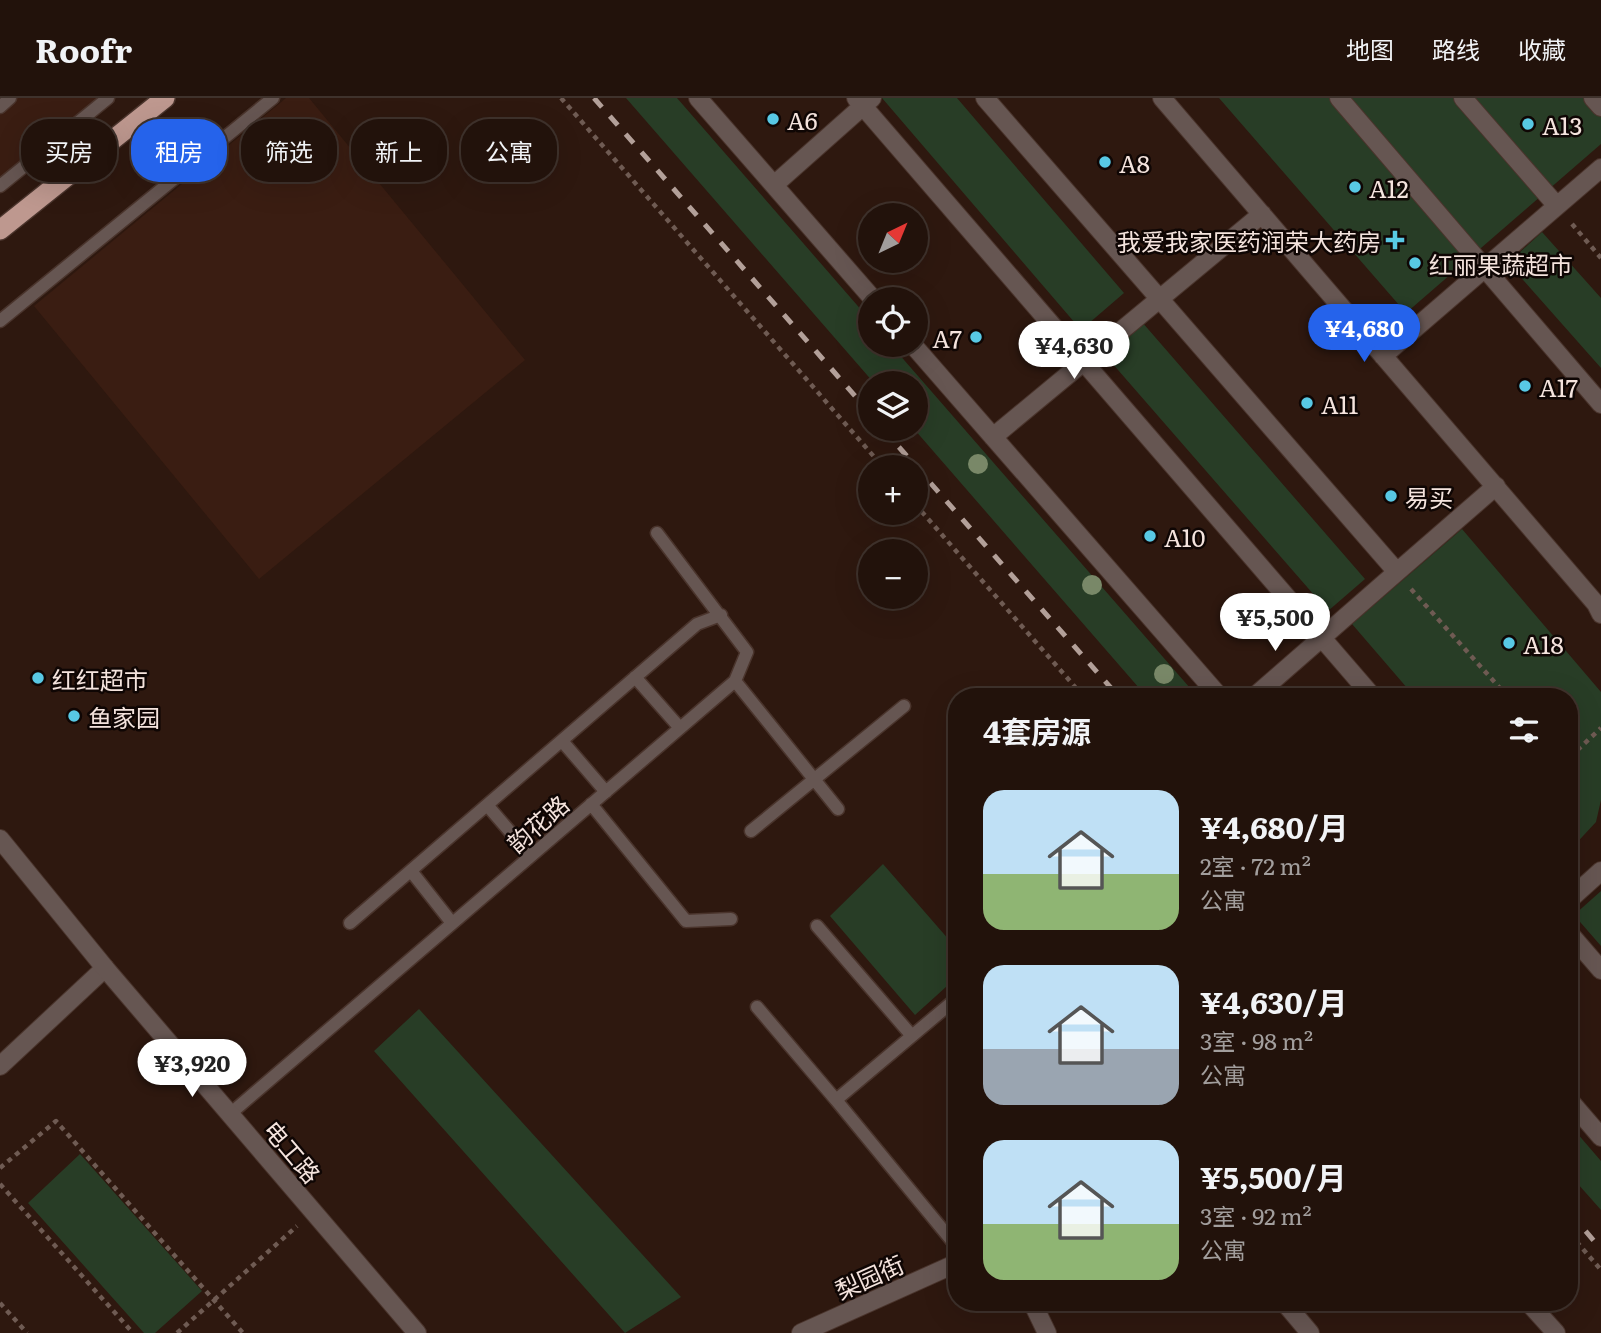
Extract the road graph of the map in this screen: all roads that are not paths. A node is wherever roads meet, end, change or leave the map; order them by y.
1 (10, 98) edge
2 (108, 98) edge
3 (165, 98) edge
4 (273, 98) edge
5 (698, 98) edge
6 (985, 98) edge
7 (1161, 98) edge
8 (1339, 98) edge
9 (1463, 98) edge
10 (1593, 98) edge
11 (864, 101) edge
12 (0, 107) edge
13 (1601, 107) edge
14 (1601, 168) edge
15 (774, 185) junction
16 (0, 186) edge
17 (1557, 206) junction
18 (1262, 214) junction
19 (0, 230) edge
20 (1484, 268) junction
21 (863, 287) edge
22 (1159, 300) junction
23 (0, 321) edge
24 (1383, 356) junction
25 (923, 357) edge
26 (1084, 362) junction
27 (1601, 404) edge
28 (993, 437) junction
29 (1496, 486) junction
30 (657, 533) dead end
31 (1396, 572) junction
32 (1601, 614) edge
33 (721, 615) junction
34 (1321, 638) junction
35 (635, 677) junction
36 (736, 681) junction
37 (1212, 688) edge
38 (1264, 688) edge
39 (1365, 688) edge
40 (904, 706) dead end
41 (680, 728) junction
42 (562, 741) junction
43 (815, 780) junction
44 (606, 792) junction
45 (591, 804) junction
46 (487, 805) junction
47 (838, 809) dead end
48 (751, 831) dead end
49 (0, 839) edge
50 (531, 856) junction
51 (1601, 870) edge
52 (411, 871) junction
53 (1578, 892) edge
54 (731, 919) dead end
55 (351, 923) dead end
56 (452, 923) junction
57 (817, 926) dead end
58 (1578, 943) edge
59 (105, 968) junction
60 (1601, 970) edge
61 (948, 1006) edge
62 (757, 1007) dead end
63 (912, 1036) junction
64 (0, 1066) edge
65 (836, 1100) junction
66 (1578, 1110) edge
67 (230, 1114) junction
68 (1601, 1137) edge
69 (948, 1236) edge
70 (948, 1267) edge
71 (1036, 1311) edge
72 (1292, 1311) edge
73 (1534, 1311) edge
74 (1548, 1331) edge
75 (416, 1333) edge
76 (801, 1333) edge
77 (1047, 1333) edge
78 (1310, 1333) edge

1 - 12 lane
2 - 16 lane
3 - 19 highway
4 - 23 lane
5 - 15 street
6 - 22 street
7 - 18 street
8 - 20 street
9 - 17 street
10 - 13 street
11 - 15 street
11 - 26 street
14 - 17 street
15 - 21 street
17 - 20 street
18 - 22 street
18 - 24 street
20 - 24 street
20 - 27 street
22 - 26 street
22 - 31 street
24 - 29 street
25 - 28 street
26 - 28 street
26 - 34 street
28 - 37 street
29 - 31 street
29 - 32 street
30 - 33 lane
31 - 34 street
33 - 35 lane
33 - 36 lane
34 - 38 street
34 - 39 street
35 - 41 lane
35 - 42 lane
36 - 41 lane, 韵花路
36 - 43 lane
40 - 43 lane
41 - 44 lane, 韵花路
42 - 44 lane
42 - 46 lane
43 - 47 lane
43 - 48 lane
44 - 45 lane, 韵花路
45 - 50 lane, 韵花路
45 - 54 lane
46 - 50 lane
46 - 52 lane
49 - 59 street, 电工路
50 - 56 lane, 韵花路
51 - 53 street
52 - 55 lane
52 - 56 lane
56 - 67 lane, 韵花路
57 - 63 lane
58 - 60 street
59 - 64 street
59 - 67 street, 电工路
61 - 63 lane
62 - 65 lane
63 - 65 lane
65 - 69 lane
66 - 68 street
67 - 75 street, 电工路
70 - 76 street, 梨园街
71 - 77 street
72 - 78 street
73 - 74 street

